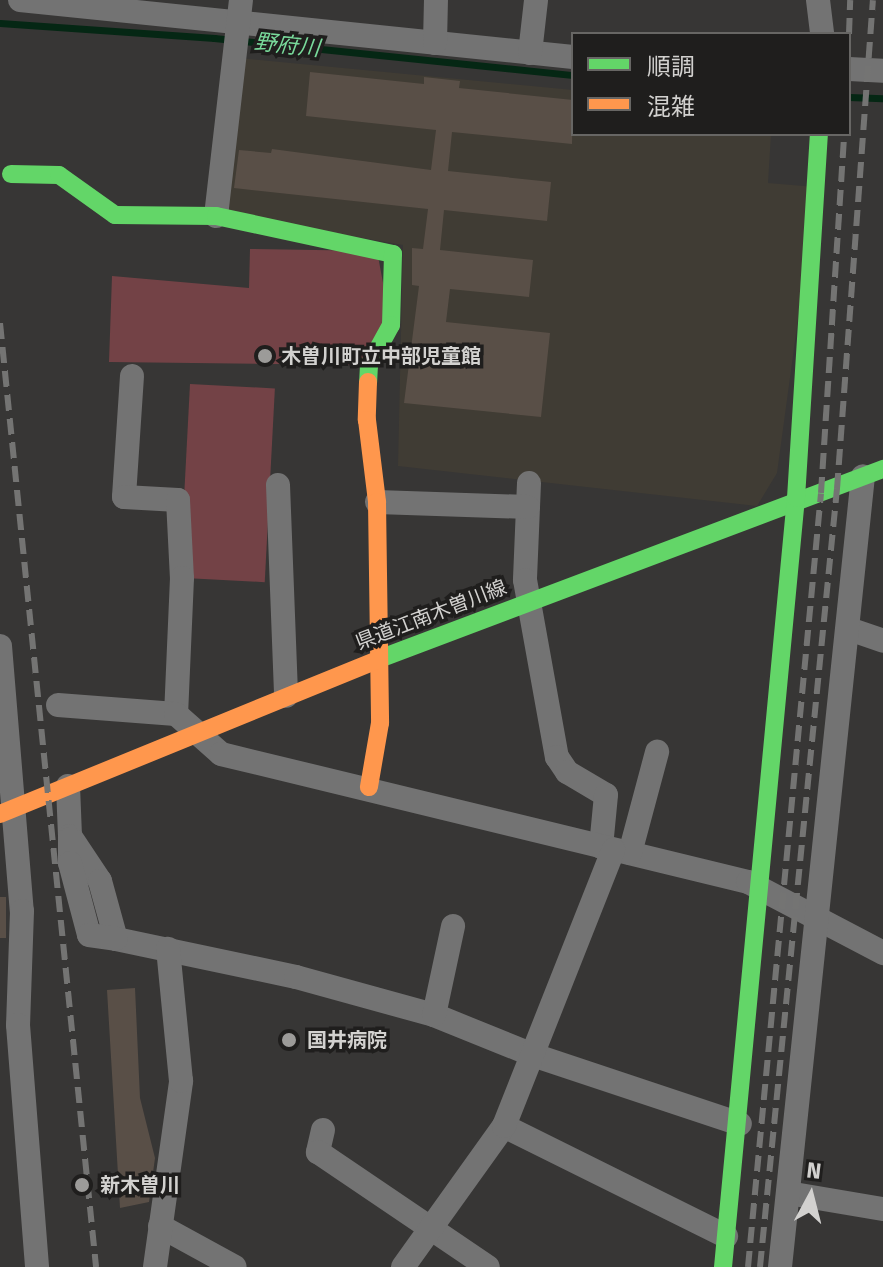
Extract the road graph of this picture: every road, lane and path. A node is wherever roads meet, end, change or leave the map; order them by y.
1 (20, 0) edge
2 (241, 0) edge
3 (436, 0) edge
4 (536, 0) edge
5 (818, 0) edge
6 (81, 3) edge
7 (822, 32) edge
8 (237, 36) junction
9 (435, 43) junction
10 (530, 53) junction
11 (571, 57) edge
12 (851, 69) edge
13 (883, 71) edge
14 (819, 136) edge
15 (11, 174) dead end
16 (216, 216) junction
17 (132, 376) dead end
18 (873, 473) edge
19 (278, 485) dead end
20 (796, 498) junction
21 (377, 502) junction
22 (528, 601) junction
23 (849, 629) junction
24 (883, 641) edge
25 (0, 646) edge
26 (379, 658) junction
27 (286, 696) junction
28 (3, 702) edge
29 (58, 705) dead end
30 (176, 714) junction
31 (198, 732) junction
32 (657, 752) dead end
33 (68, 786) junction
34 (369, 787) junction
35 (7, 811) edge
36 (615, 850) junction
37 (758, 889) junction
38 (820, 919) junction
39 (453, 926) dead end
40 (168, 949) junction
41 (883, 953) edge
42 (434, 1015) junction
43 (533, 1055) junction
44 (11, 1097) edge
45 (740, 1124) junction
46 (504, 1126) junction
47 (323, 1130) dead end
48 (788, 1193) junction
49 (883, 1209) edge
50 (160, 1226) junction
51 (427, 1229) junction
52 (726, 1236) junction
53 (37, 1267) edge
54 (155, 1267) edge
55 (235, 1267) edge
56 (403, 1267) edge
57 (488, 1267) edge
58 (723, 1267) edge
59 (780, 1267) edge

1 - 6 street
2 - 8 street
3 - 9 street
4 - 10 street
5 - 7 street
6 - 8 street
8 - 9 street
8 - 16 street
9 - 10 street
10 - 11 street
12 - 13 street
14 - 20 street
15 - 16 street
16 - 21 street
17 - 30 street
18 - 20 street, 県道江南木曽川線
18 - 23 street
19 - 27 street
20 - 22 street, 県道江南木曽川線
20 - 37 street
21 - 22 street
21 - 26 street
22 - 26 street, 県道江南木曽川線
22 - 36 street
23 - 24 street
23 - 38 street
25 - 28 street
26 - 27 street, 県道江南木曽川線
26 - 34 street
27 - 31 street, 県道江南木曽川線
28 - 35 street
29 - 30 street
30 - 31 street
31 - 33 street, 県道江南木曽川線
31 - 34 street
32 - 36 street
33 - 35 street, 県道江南木曽川線
33 - 40 street
34 - 36 street
35 - 44 street
36 - 37 street
36 - 43 street
37 - 38 street
37 - 45 street
38 - 41 street
38 - 48 street
39 - 42 street
40 - 42 street
40 - 50 street
42 - 43 street
43 - 45 street
43 - 46 street
44 - 53 street
45 - 52 street
46 - 51 street
46 - 52 street
47 - 51 street
48 - 49 street
48 - 59 street
50 - 54 street
50 - 55 street
51 - 56 street
51 - 57 street
52 - 58 street

